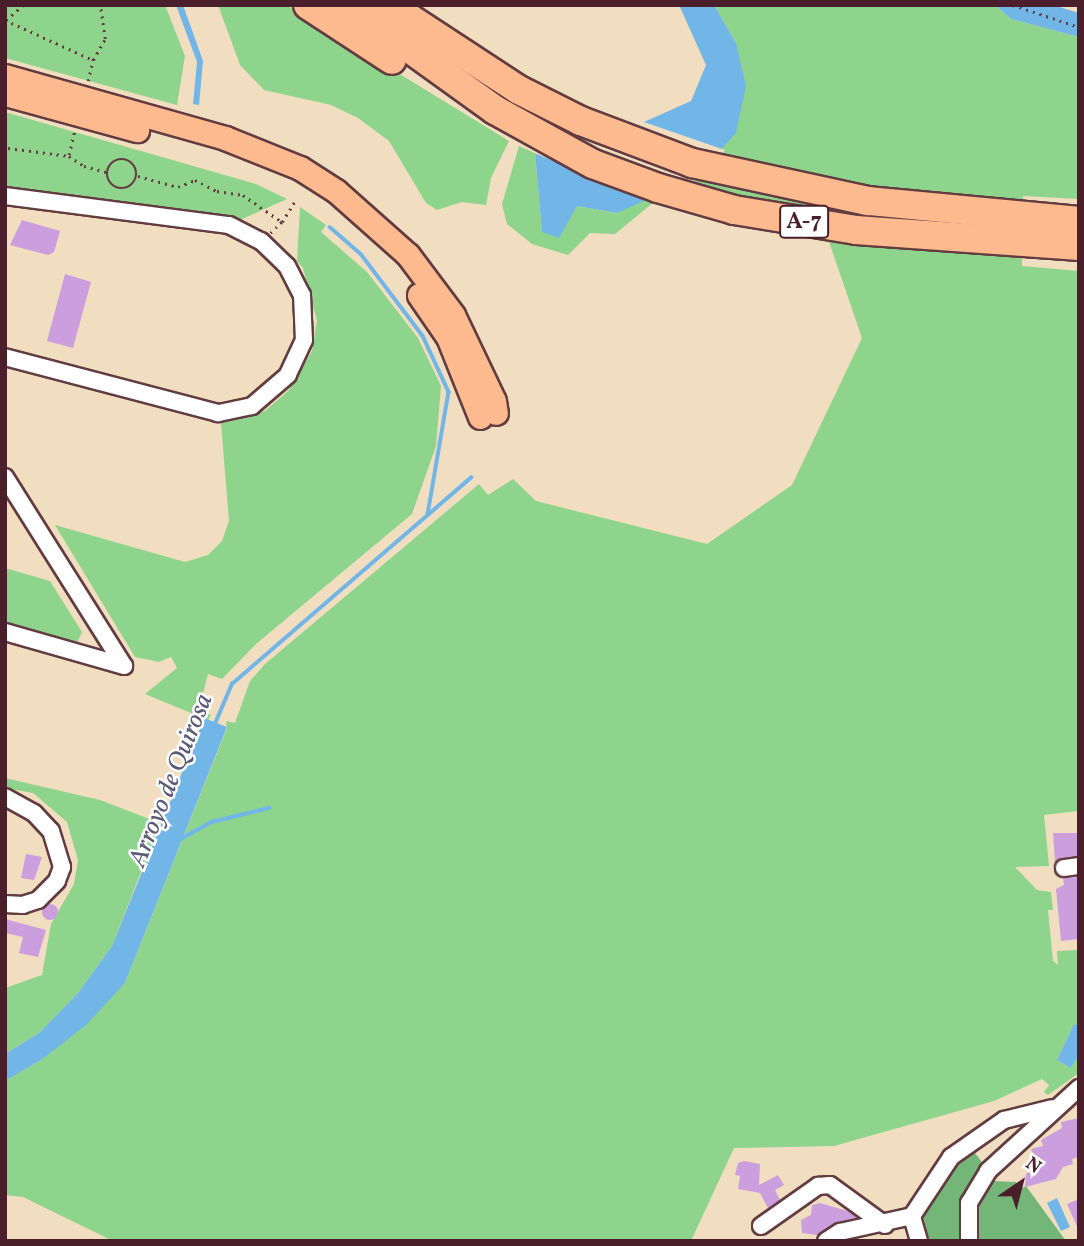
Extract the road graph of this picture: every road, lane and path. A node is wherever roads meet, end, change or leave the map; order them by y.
1 (23, 5) edge
2 (100, 5) edge
3 (308, 5) edge
4 (349, 5) edge
5 (389, 5) edge
6 (1013, 5) edge
7 (6, 20) edge
8 (1079, 27) edge
9 (416, 34) edge
10 (93, 60) junction
11 (5, 76) edge
12 (87, 85) dead end
13 (5, 94) edge
14 (74, 135) dead end
15 (5, 137) edge
16 (8, 148) junction
17 (5, 156) edge
18 (69, 156) junction
19 (107, 172) junction
20 (138, 176) junction
21 (5, 196) edge
22 (295, 201) dead end
23 (1079, 221) edge
24 (282, 222) junction
25 (1022, 229) junction
26 (261, 241) junction
27 (1079, 246) edge
28 (5, 357) edge
29 (5, 477) edge
30 (5, 503) edge
31 (25, 509) junction
32 (5, 632) edge
33 (5, 797) edge
34 (5, 904) edge
35 (1079, 1088) edge
36 (1052, 1108) junction
37 (912, 1216) junction
38 (885, 1225) junction
39 (761, 1226) dead end
40 (826, 1241) edge
41 (919, 1241) edge
42 (968, 1241) edge

1 - 7 path
2 - 10 path
3 - 9 highway
4 - 9 highway, A-7
5 - 9 highway, A-7
6 - 8 path
7 - 10 path
9 - 25 highway, A-7
9 - 25 highway, A-7
10 - 12 path
11 - 13 main road
14 - 18 path
15 - 16 path
16 - 17 path
16 - 18 path
18 - 19 path
19 - 20 path
19 - 20 path
20 - 24 path
21 - 26 street
22 - 24 path
23 - 25 highway, A-7
24 - 26 path
25 - 27 highway, A-7
26 - 28 street
29 - 31 street
30 - 31 street
31 - 32 street
33 - 34 street
35 - 36 street
36 - 37 street
36 - 42 street
37 - 38 street
37 - 41 street
38 - 39 street
38 - 40 street

